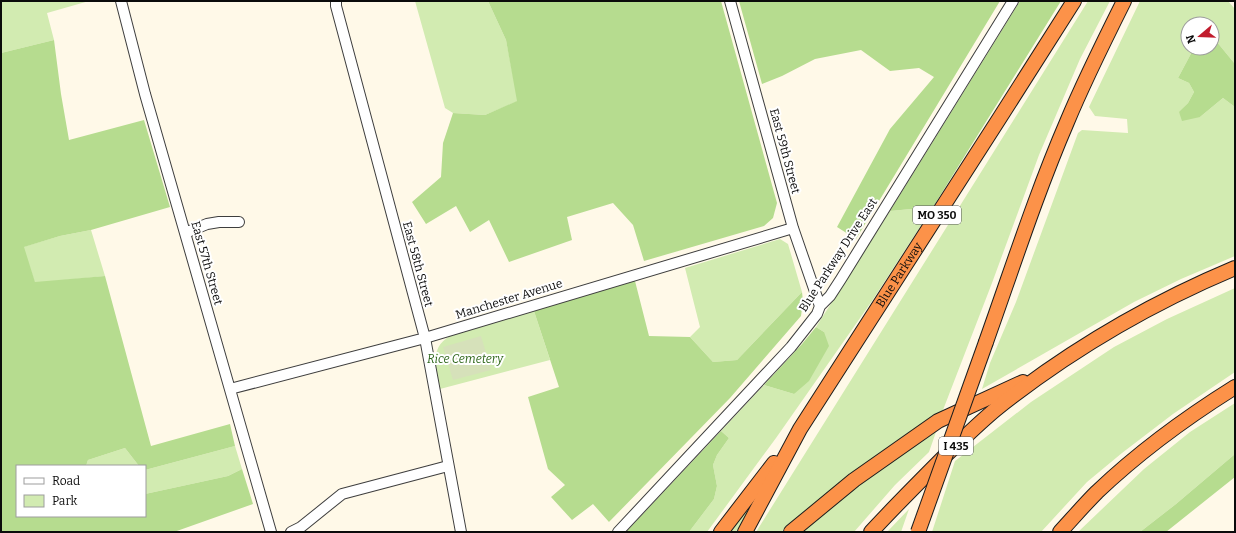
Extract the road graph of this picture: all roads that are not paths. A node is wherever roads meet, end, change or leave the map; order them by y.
1 (121, 1) edge
2 (730, 1) edge
3 (1012, 1) edge
4 (1074, 1) edge
5 (1124, 1) edge
6 (335, 3) edge
7 (239, 222) dead end
8 (793, 228) junction
9 (185, 233) junction
10 (1235, 268) edge
11 (820, 306) junction
12 (425, 338) junction
13 (1049, 370) junction
14 (1235, 387) edge
15 (230, 390) junction
16 (800, 429) junction
17 (448, 466) junction
18 (271, 532) edge
19 (291, 532) edge
20 (461, 532) edge
21 (618, 532) edge
22 (721, 532) edge
23 (745, 532) edge
24 (791, 532) edge
25 (871, 532) edge
26 (918, 532) edge
27 (1060, 532) edge

1 - 9 street, East 57th Street
2 - 8 street, East 59th Street
3 - 11 street, Blue Parkway Drive East
4 - 16 highway, Blue Parkway / MO 350
5 - 26 highway, bridge
6 - 12 street, East 58th Street
7 - 9 street
8 - 11 street, East 59th Street
8 - 12 street, Manchester Avenue
9 - 15 street, East 57th Street
10 - 13 highway, I 435
11 - 21 street, Blue Parkway Drive East
12 - 15 street, Manchester Avenue
12 - 17 street, East 58th Street
13 - 24 highway
13 - 25 highway, I 435
14 - 27 highway
15 - 18 street, East 57th Street
16 - 22 highway
16 - 23 highway, Blue Parkway / MO 350
17 - 19 street
17 - 20 street, East 58th Street

